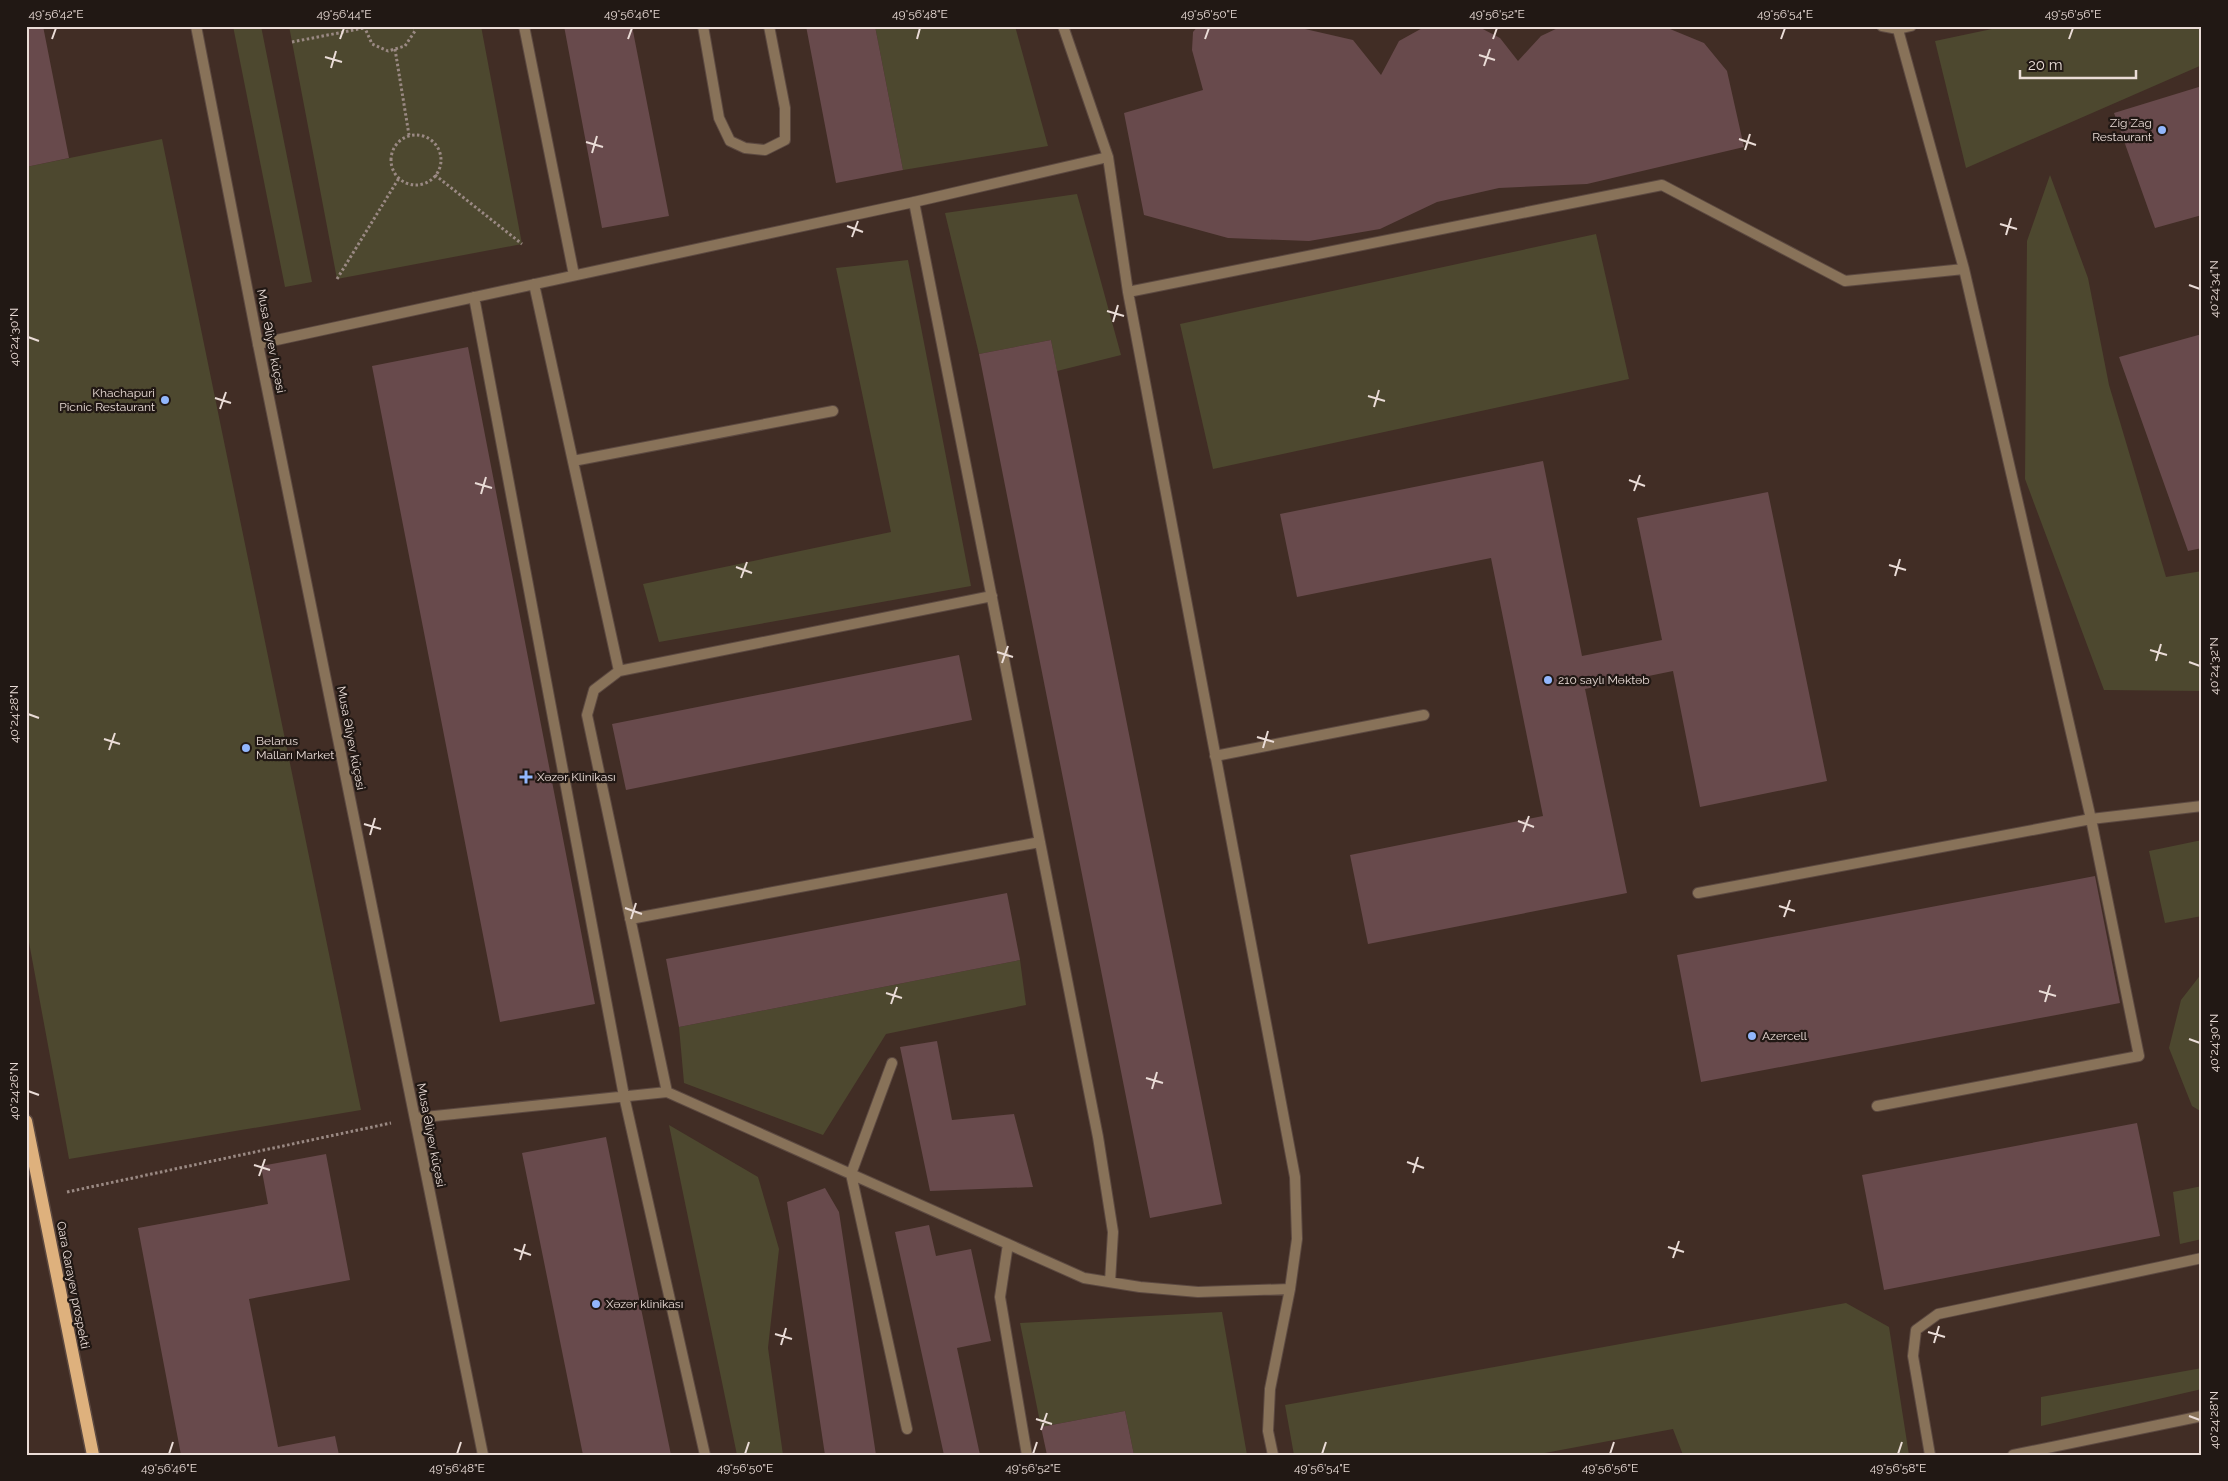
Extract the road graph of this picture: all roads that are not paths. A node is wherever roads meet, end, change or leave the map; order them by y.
1 (196, 26) edge
2 (524, 26) edge
3 (703, 26) edge
4 (769, 26) edge
5 (1063, 26) edge
6 (1882, 26) edge
7 (1911, 26) edge
8 (1898, 28) edge
9 (1108, 157) junction
10 (914, 202) junction
11 (1964, 269) junction
12 (574, 276) junction
13 (534, 284) junction
14 (1128, 292) junction
15 (474, 297) junction
16 (258, 344) junction
17 (833, 411) dead end
18 (573, 461) junction
19 (992, 596) junction
20 (619, 671) junction
21 (1424, 715) dead end
22 (1215, 756) junction
23 (2202, 806) edge
24 (2091, 818) junction
25 (1040, 842) junction
26 (1698, 893) dead end
27 (630, 919) junction
28 (892, 1063) dead end
29 (667, 1092) junction
30 (624, 1096) junction
31 (1877, 1106) dead end
32 (415, 1118) junction
33 (26, 1121) edge
34 (851, 1174) junction
35 (1008, 1244) junction
36 (2202, 1258) edge
37 (1110, 1282) junction
38 (1290, 1289) junction
39 (2202, 1416) edge
40 (907, 1429) dead end
41 (93, 1455) edge
42 (483, 1455) edge
43 (705, 1455) edge
44 (1027, 1455) edge
45 (1273, 1455) edge
46 (1930, 1455) edge
47 (2013, 1455) edge

1 - 16 street, Musa Əliyev küçəsi
2 - 12 street
3 - 4 street
5 - 9 street
6 - 8 street
7 - 8 street
8 - 11 street
9 - 10 street
9 - 14 street
10 - 12 street
10 - 19 street
11 - 14 street
11 - 24 street
12 - 13 street
13 - 15 street
13 - 18 street
14 - 22 street
15 - 16 street
15 - 30 street
16 - 32 street, Musa Əliyev küçəsi
17 - 18 street
18 - 20 street
19 - 20 street
19 - 25 street
20 - 27 street
21 - 22 street
22 - 38 street
23 - 24 street
24 - 26 street
24 - 31 street
25 - 27 street
25 - 37 street
27 - 29 street
28 - 34 street
29 - 30 street
29 - 34 street
30 - 32 street
30 - 43 street
32 - 42 street, Musa Əliyev küçəsi
33 - 41 main road, Qara Qarayev prospekti
34 - 35 street
34 - 40 street
35 - 37 street
35 - 44 street
36 - 46 street
37 - 38 street
38 - 45 street
39 - 47 street

